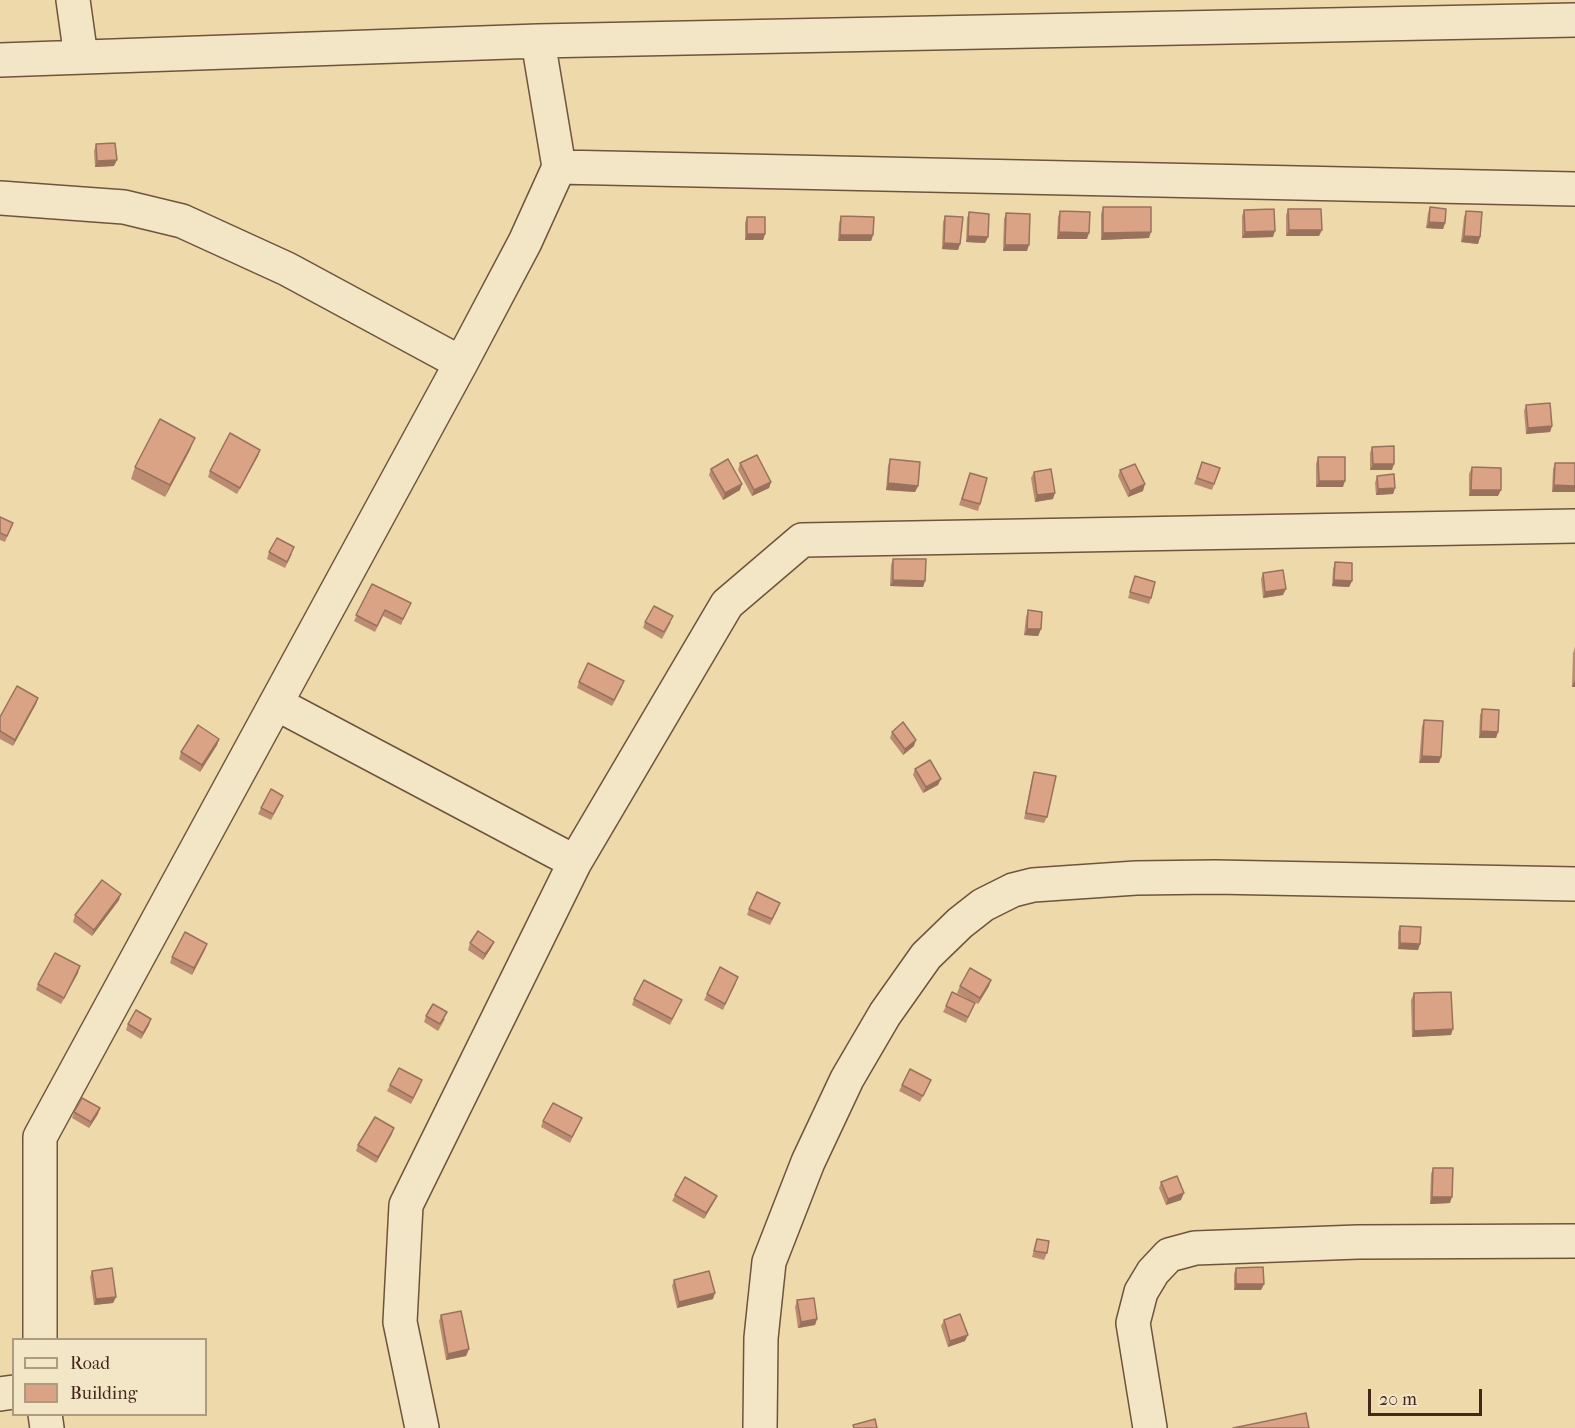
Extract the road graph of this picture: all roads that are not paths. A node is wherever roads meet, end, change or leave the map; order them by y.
1 (73, 0) edge
2 (1575, 20) edge
3 (538, 41) junction
4 (81, 57) junction
5 (0, 60) edge
6 (559, 167) junction
7 (1575, 189) edge
8 (0, 198) edge
9 (461, 363) junction
10 (1575, 526) edge
11 (277, 704) junction
12 (575, 862) junction
13 (1575, 884) edge
14 (1575, 1241) edge
15 (40, 1338) edge
16 (422, 1428) edge
17 (760, 1428) edge
18 (1150, 1428) edge

1 - 4 street
2 - 3 street
3 - 4 street
3 - 6 street
4 - 5 street
6 - 7 street
6 - 9 street
8 - 9 street
9 - 11 street
10 - 12 street
11 - 12 street
11 - 15 street
12 - 16 street
13 - 17 street
14 - 18 street

